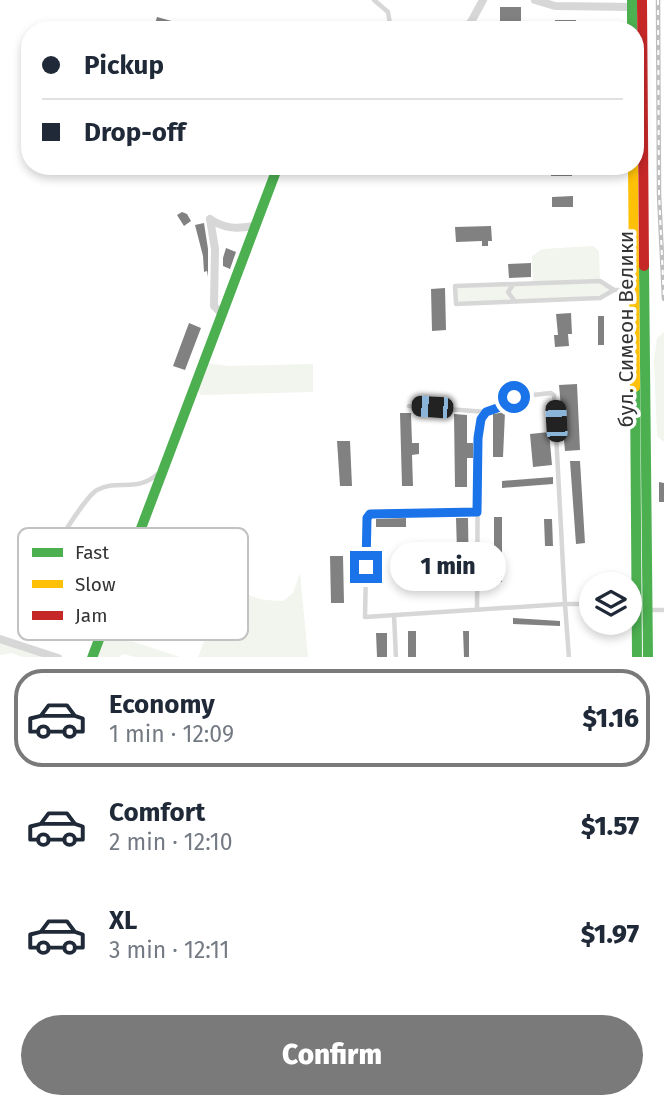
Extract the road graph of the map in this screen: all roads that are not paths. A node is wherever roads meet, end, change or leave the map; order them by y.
1 (374, 0) edge
2 (483, 0) edge
3 (535, 0) edge
4 (555, 3) edge
5 (606, 3) edge
6 (637, 3) edge
7 (390, 21) edge
8 (471, 21) edge
9 (634, 21) edge
10 (637, 21) edge
11 (274, 175) edge
12 (633, 175) edge
13 (638, 175) edge
14 (254, 226) junction
15 (514, 285) junction
16 (614, 290) junction
17 (639, 290) junction
18 (515, 300) junction
19 (222, 314) junction
20 (409, 405) dead end
21 (486, 412) junction
22 (165, 467) junction
23 (477, 512) junction
24 (69, 528) edge
25 (141, 528) edge
26 (641, 572) edge
27 (565, 604) junction
28 (579, 604) edge
29 (642, 606) edge
30 (477, 610) junction
31 (664, 610) edge
32 (642, 613) edge
33 (394, 615) junction
34 (639, 635) edge
35 (0, 639) edge
36 (98, 640) edge
37 (58, 657) edge
38 (92, 657) edge
39 (396, 657) edge
40 (569, 657) edge
41 (637, 657) edge
42 (648, 657) edge

1 - 7 lane
2 - 8 street
3 - 4 street
4 - 5 street
5 - 6 street
6 - 9 main road
6 - 10 main road, бул. Симеон Велики
11 - 14 main road
12 - 17 main road, бул. Симеон Велики
13 - 17 main road, бул. Симеон Велики
14 - 19 main road
14 - 19 street
15 - 16 lane
15 - 18 lane
15 - 18 lane
16 - 17 lane
16 - 18 lane
17 - 26 main road, бул. Симеон Велики
19 - 22 main road
20 - 21 lane
21 - 23 lane
21 - 27 lane
22 - 24 lane
22 - 25 main road
23 - 30 lane
23 - 33 lane
27 - 28 lane
27 - 30 lane
27 - 40 lane
29 - 31 lane
30 - 33 lane
32 - 42 main road, бул. Симеон Велики
33 - 39 lane
34 - 41 main road, бул. Симеон Велики
35 - 37 street
36 - 38 main road

